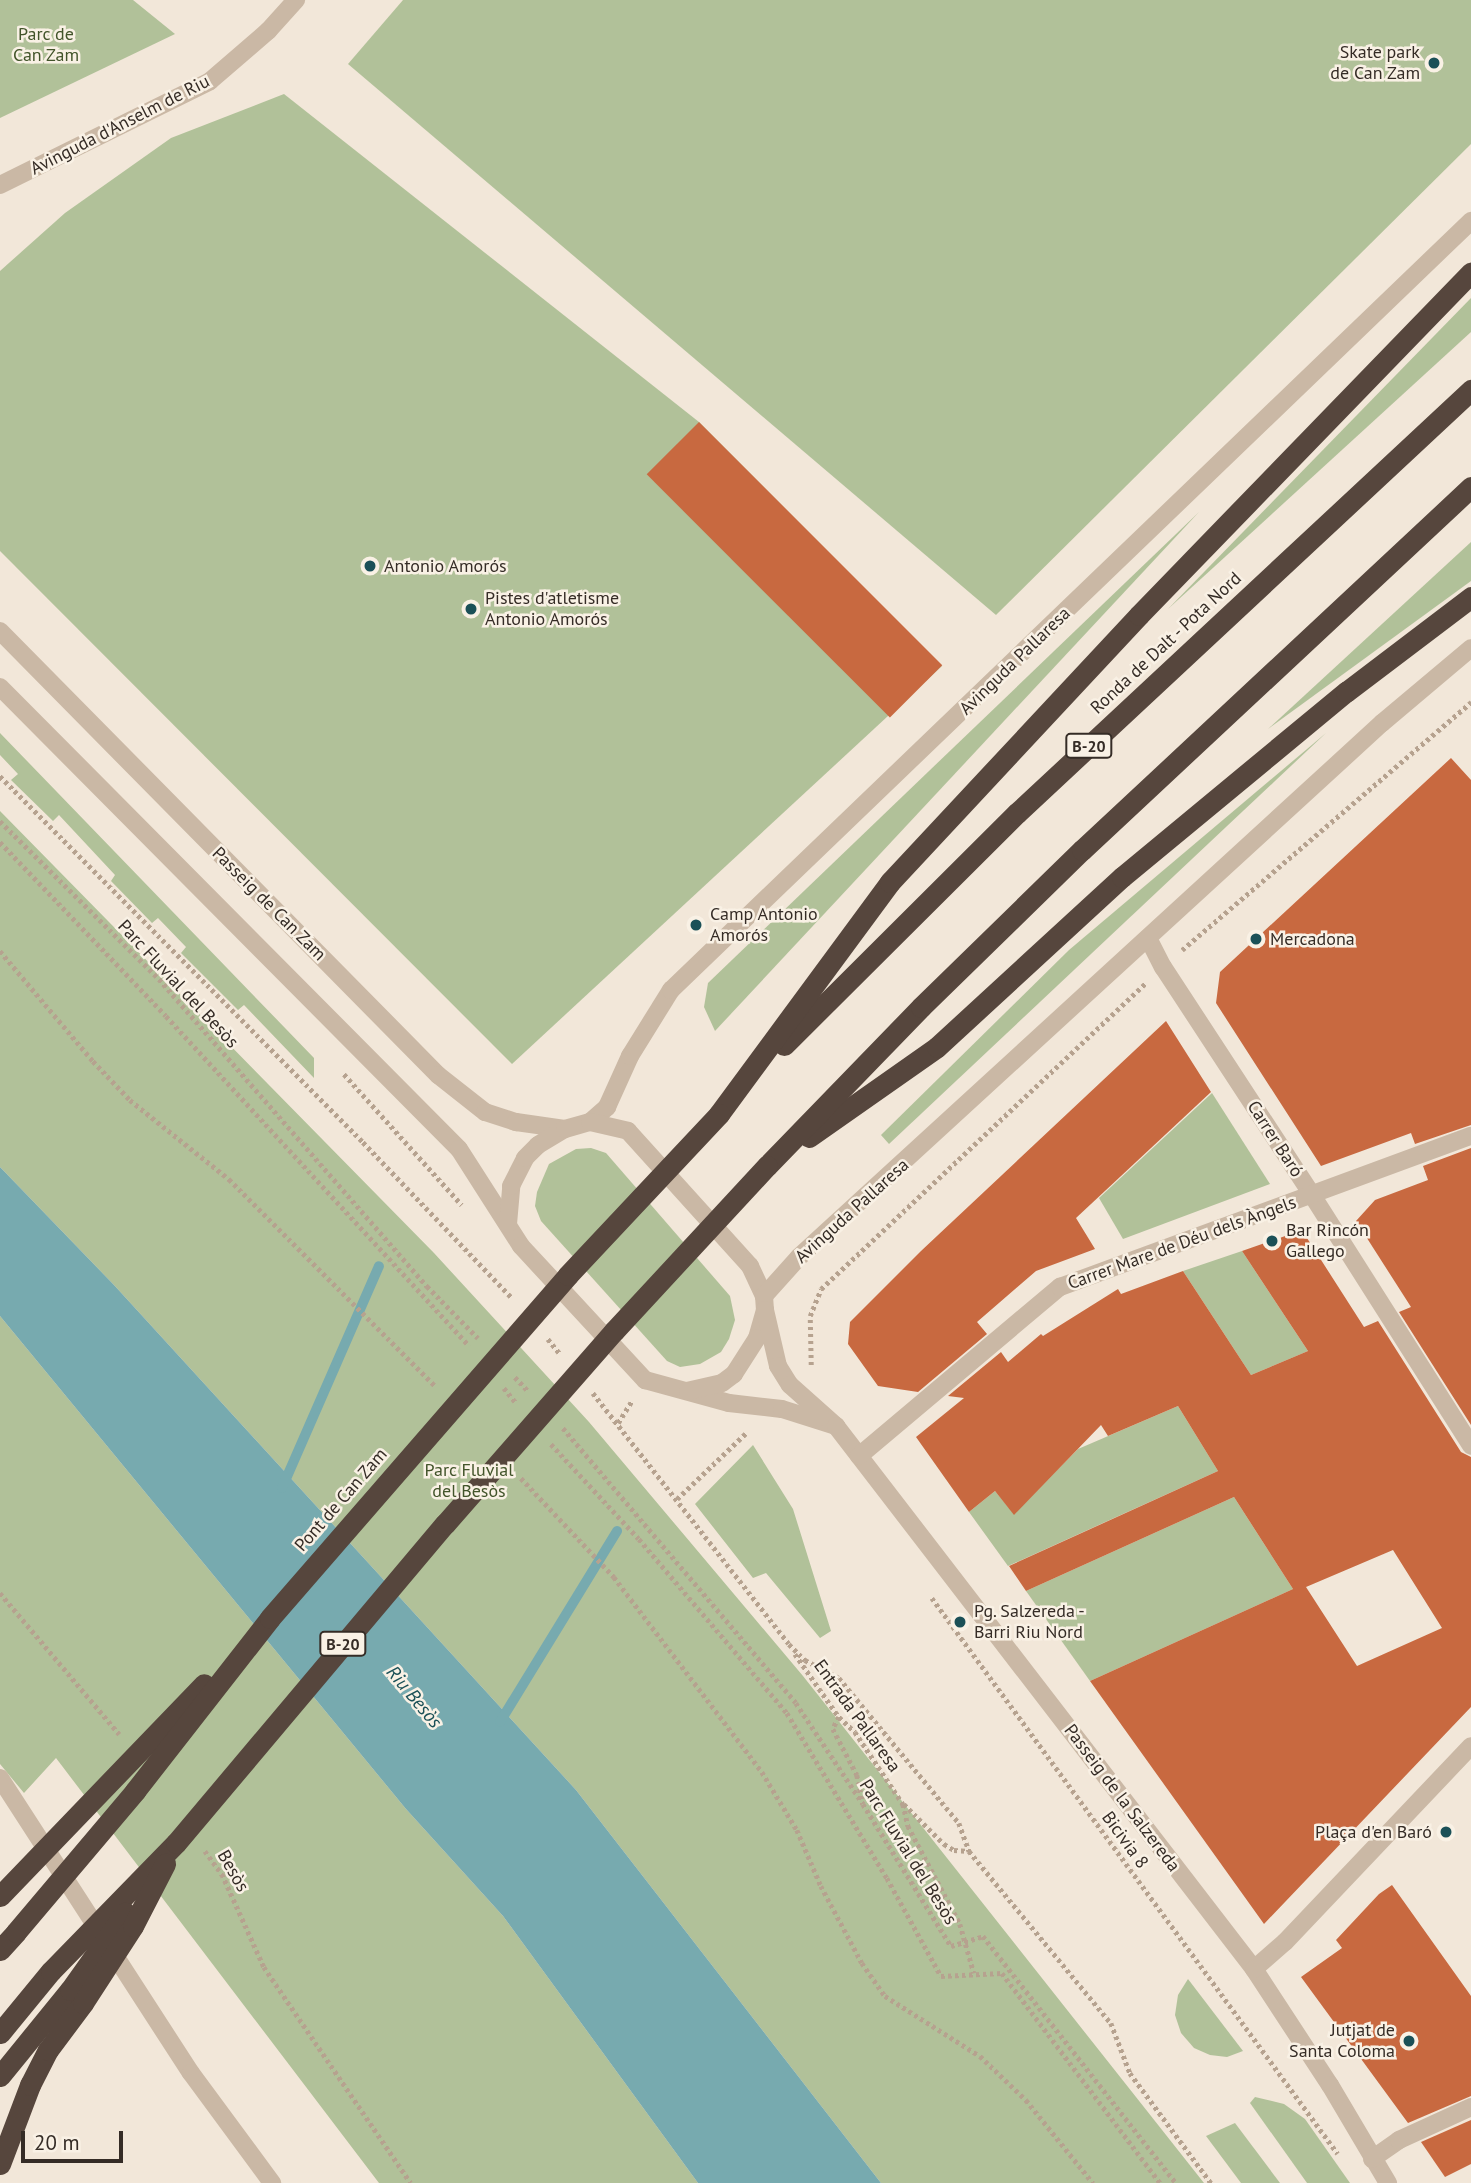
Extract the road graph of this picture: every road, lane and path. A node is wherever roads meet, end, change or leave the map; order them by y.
1 (296, 0) edge
2 (0, 185) edge
3 (1471, 221) edge
4 (1471, 272) edge
5 (1471, 390) edge
6 (1471, 487) edge
7 (1471, 597) edge
8 (0, 631) edge
9 (1471, 648) edge
10 (0, 687) edge
11 (1471, 702) edge
12 (0, 776) edge
13 (0, 821) edge
14 (0, 842) edge
15 (1148, 938) junction
16 (0, 951) edge
17 (1163, 967) junction
18 (719, 1114) junction
19 (590, 1122) junction
20 (565, 1129) junction
21 (1471, 1136) edge
22 (767, 1166) junction
23 (1312, 1195) junction
24 (508, 1224) junction
25 (516, 1303) dead end
26 (765, 1303) junction
27 (442, 1313) dead end
28 (542, 1332) dead end
29 (486, 1346) dead end
30 (567, 1362) dead end
31 (816, 1373) dead end
32 (513, 1376) dead end
33 (439, 1391) dead end
34 (593, 1392) dead end
35 (681, 1392) junction
36 (532, 1395) dead end
37 (631, 1402) dead end
38 (618, 1423) junction
39 (560, 1424) dead end
40 (836, 1426) junction
41 (749, 1430) dead end
42 (1471, 1446) edge
43 (859, 1456) junction
44 (567, 1463) dead end
45 (513, 1469) dead end
46 (677, 1499) junction
47 (925, 1588) dead end
48 (0, 1593) edge
49 (270, 1618) junction
50 (789, 1644) junction
51 (839, 1717) junction
52 (127, 1745) dead end
53 (1471, 1746) edge
54 (0, 1778) edge
55 (863, 1804) junction
56 (903, 1804) junction
57 (198, 1842) dead end
58 (176, 1843) junction
59 (969, 1851) junction
60 (0, 1896) edge
61 (967, 1941) junction
62 (0, 1950) edge
63 (1254, 1969) junction
64 (974, 1973) junction
65 (76, 1996) junction
66 (0, 2033) edge
67 (0, 2076) edge
68 (1471, 2107) edge
69 (1372, 2159) junction
70 (1343, 2161) dead end
71 (0, 2164) edge
72 (272, 2183) edge
73 (411, 2183) edge
74 (1093, 2183) edge
75 (1160, 2183) edge
76 (1176, 2183) edge
77 (1211, 2183) edge
78 (1388, 2183) edge

1 - 2 street, Avinguda d'Anselm de Riu
3 - 19 street, Avinguda Pallaresa
4 - 18 highway
5 - 18 highway, Ronda de Dalt - Pota Nord / B-20
6 - 22 highway, B-20
7 - 22 highway
8 - 20 street, Passeig de Can Zam
9 - 15 street, Avinguda Pallaresa
10 - 24 street
11 - 17 path
12 - 25 path
13 - 29 path, Parc Fluvial del Besòs
14 - 27 path, Parc Fluvial del Besòs
15 - 17 street, Carrer Baró
15 - 26 street, Avinguda Pallaresa
16 - 33 path
17 - 23 street, Carrer Baró
17 - 31 path
18 - 49 highway, Pont de Can Zam / B-20, bridge
19 - 20 street
19 - 26 street, Passeig de la Salzereda
20 - 24 street
21 - 23 street, Carrer Mare de Déu dels Àngels
22 - 58 highway, B-20, bridge
23 - 42 street, Carrer Baró
23 - 43 street, Carrer Mare de Déu dels Àngels
24 - 35 street
26 - 35 street
26 - 40 street, Passeig de la Salzereda
28 - 30 path
32 - 36 path
34 - 38 path
35 - 40 street
37 - 38 path
38 - 46 path
39 - 55 path, Parc Fluvial del Besòs
40 - 43 street, Passeig de la Salzereda
41 - 46 path
43 - 63 street, Passeig de la Salzereda
44 - 64 path, Parc Fluvial del Besòs
45 - 74 path
46 - 50 path
47 - 70 path, Bicivia 8
48 - 52 path
49 - 60 highway, bridge
49 - 62 highway, Pont de Can Zam / B-20, bridge
50 - 51 path, Entrada Pallaresa
50 - 59 path
51 - 55 path, Entrada Pallaresa
51 - 56 path, Entrada Pallaresa
53 - 63 street
54 - 72 street
55 - 61 path, Parc Fluvial del Besòs
56 - 59 path, Entrada Pallaresa
56 - 61 path, Entrada Pallaresa
57 - 73 path, Besòs
58 - 65 highway, bridge
58 - 66 highway, B-20, bridge
59 - 77 path
61 - 64 path, Entrada Pallaresa
61 - 76 path, Parc Fluvial del Besòs
63 - 69 street, Passeig de la Salzereda
64 - 75 path, Parc Fluvial del Besòs
65 - 67 highway
65 - 71 highway
68 - 69 street
69 - 78 street, Passeig de la Salzereda

